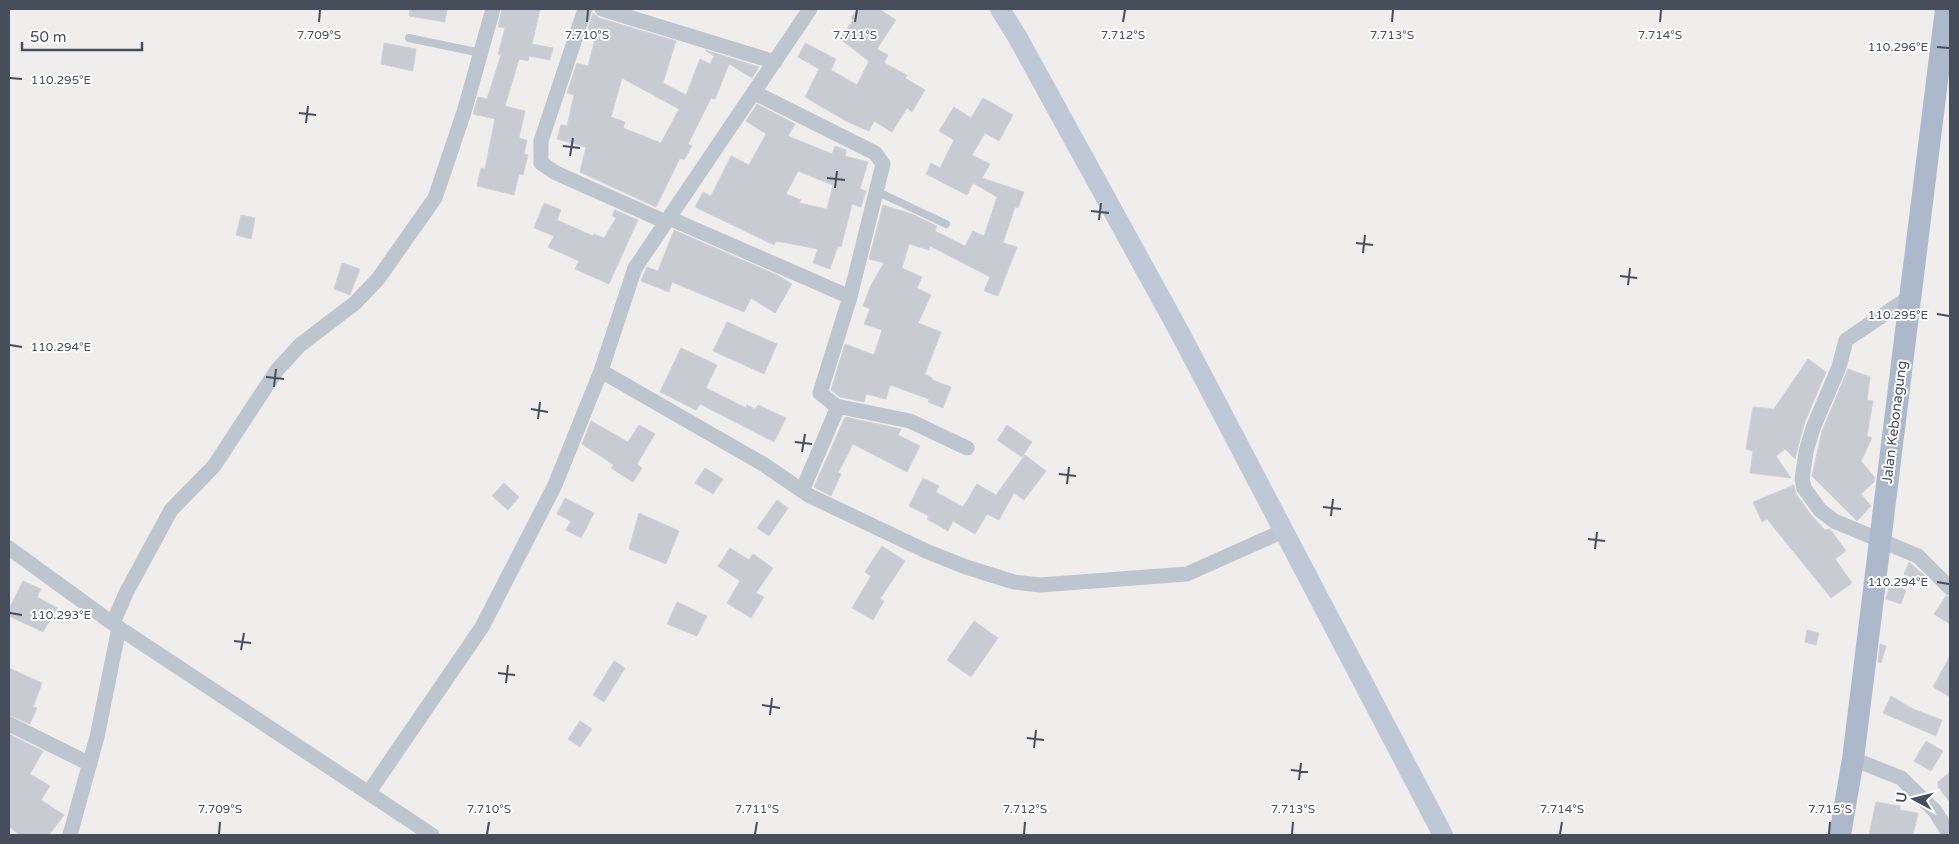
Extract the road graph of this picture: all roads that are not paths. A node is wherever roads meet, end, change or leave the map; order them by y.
1 (494, 9) edge
2 (585, 9) edge
3 (602, 9) edge
4 (810, 9) edge
5 (1000, 9) edge
6 (1946, 9) edge
7 (409, 38) dead end
8 (481, 52) junction
9 (775, 62) junction
10 (755, 92) junction
11 (876, 191) junction
12 (668, 220) junction
13 (946, 224) dead end
14 (850, 297) junction
15 (1910, 297) junction
16 (601, 371) junction
17 (836, 406) junction
18 (966, 448) dead end
19 (802, 491) junction
20 (1283, 531) junction
21 (1880, 539) junction
22 (9, 548) edge
23 (1950, 588) edge
24 (116, 625) junction
25 (9, 724) edge
26 (1853, 759) junction
27 (90, 764) junction
28 (369, 792) junction
29 (70, 835) edge
30 (432, 835) edge
31 (1443, 835) edge
32 (1840, 835) edge
33 (1950, 835) edge

1 - 8 street
2 - 12 street
3 - 9 street
4 - 9 street
5 - 20 street
6 - 15 main road, Jalan Kebonagung
7 - 8 lane
8 - 24 street
9 - 10 street
10 - 11 street
10 - 12 street
11 - 13 lane
11 - 14 street
12 - 14 street
12 - 16 street
14 - 17 street
15 - 21 main road, Jalan Kebonagung
15 - 21 street
16 - 19 street
16 - 28 street
17 - 18 street
17 - 19 street
19 - 20 street
20 - 31 street
21 - 23 street
21 - 26 main road, Jalan Kebonagung
22 - 24 street
24 - 27 street
24 - 28 street
25 - 27 street
26 - 32 main road, Jalan Kebonagung
26 - 33 street
27 - 29 street
28 - 30 street

